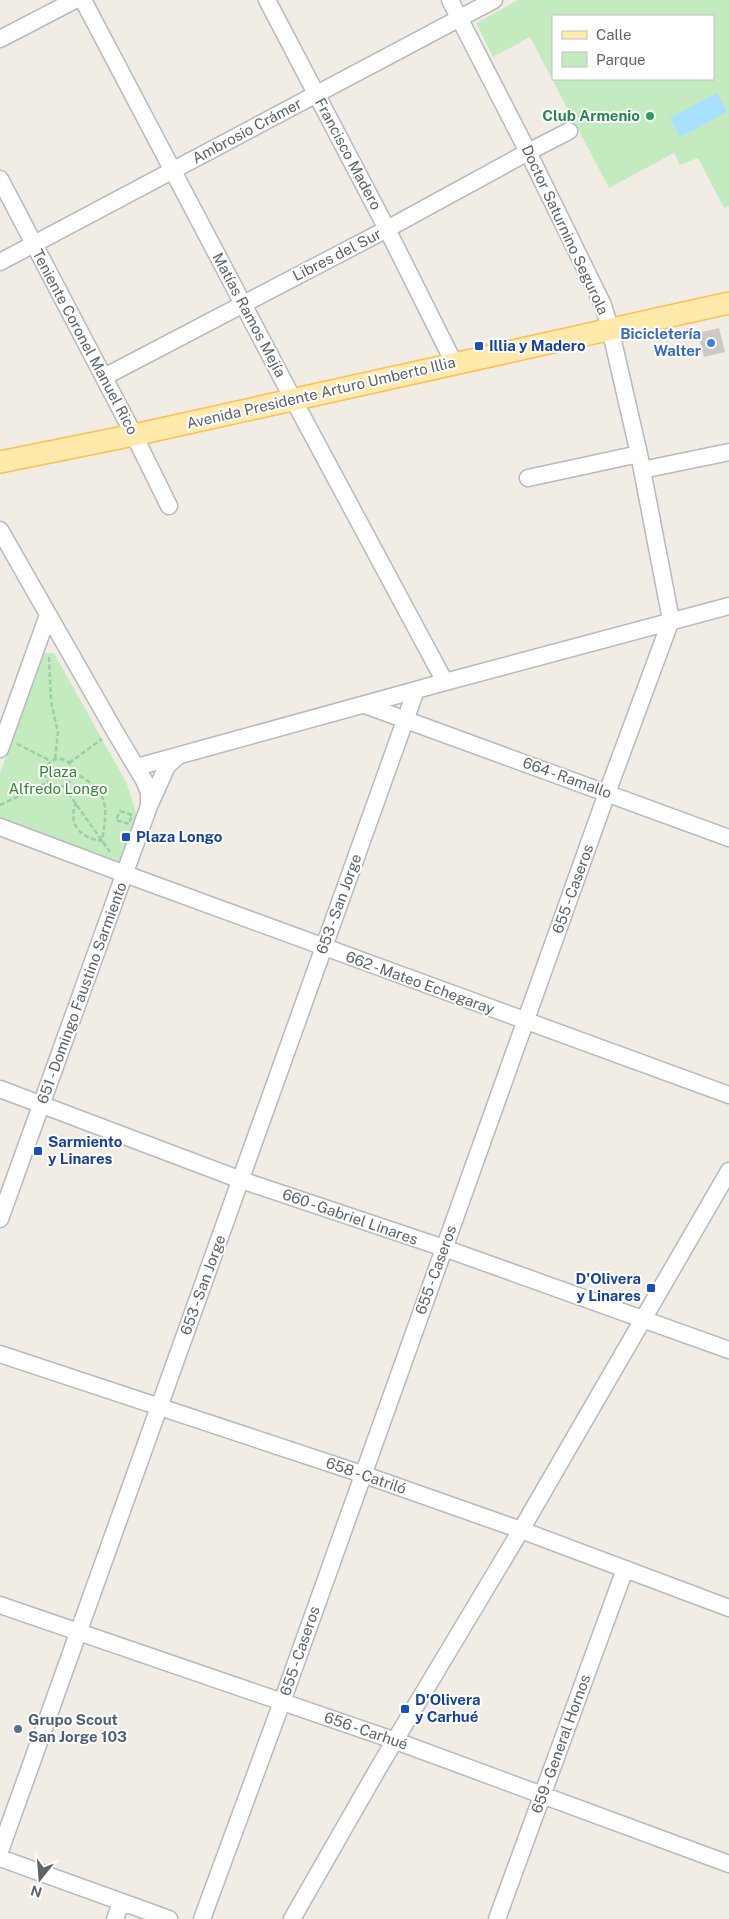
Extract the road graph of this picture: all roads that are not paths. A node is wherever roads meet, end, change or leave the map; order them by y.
1 (75, 0) edge
2 (83, 0) edge
3 (267, 0) edge
4 (450, 0) edge
5 (494, 0) edge
6 (460, 19) junction
7 (0, 39) edge
8 (316, 94) junction
9 (569, 131) dead end
10 (528, 152) junction
11 (174, 170) junction
12 (0, 179) edge
13 (387, 230) junction
14 (34, 245) junction
15 (0, 262) edge
16 (243, 303) junction
17 (729, 303) edge
18 (610, 328) junction
19 (454, 363) junction
20 (104, 377) junction
21 (293, 399) junction
22 (134, 435) junction
23 (729, 452) edge
24 (0, 462) edge
25 (641, 462) junction
26 (528, 478) dead end
27 (169, 506) dead end
28 (0, 530) edge
29 (729, 606) edge
30 (48, 615) junction
31 (671, 620) junction
32 (445, 682) junction
33 (416, 690) junction
34 (365, 704) junction
35 (405, 719) junction
36 (2, 743) edge
37 (178, 757) junction
38 (137, 767) junction
39 (607, 793) junction
40 (149, 806) junction
41 (0, 827) edge
42 (729, 838) edge
43 (125, 874) junction
44 (324, 947) junction
45 (526, 1022) junction
46 (0, 1089) edge
47 (729, 1095) edge
48 (42, 1105) junction
49 (729, 1171) edge
50 (241, 1180) junction
51 (0, 1219) edge
52 (444, 1248) junction
53 (643, 1319) junction
54 (729, 1350) edge
55 (0, 1354) edge
56 (160, 1406) junction
57 (362, 1474) junction
58 (521, 1530) junction
59 (625, 1569) junction
60 (0, 1605) edge
61 (729, 1608) edge
62 (78, 1632) junction
63 (282, 1702) junction
64 (396, 1741) junction
65 (543, 1794) junction
66 (0, 1851) edge
67 (0, 1858) edge
68 (729, 1864) edge
69 (121, 1902) junction
70 (115, 1919) edge
71 (168, 1919) edge
72 (202, 1919) edge
73 (292, 1919) edge
74 (497, 1919) edge

1 - 7 street
2 - 11 street, Matías Ramos Mejía
3 - 8 street, Francisco Madero
4 - 6 street, Doctor Saturnino Segurola
5 - 6 street, Ambrosio Crámer
6 - 8 street, Ambrosio Crámer
6 - 10 street, Doctor Saturnino Segurola
8 - 11 street, Ambrosio Crámer
8 - 13 street, Francisco Madero
9 - 10 street, Libres del Sur
10 - 13 street, Libres del Sur
10 - 18 street, Doctor Saturnino Segurola
11 - 14 street, Ambrosio Crámer
11 - 16 street, Matías Ramos Mejía
12 - 14 street, Teniente Coronel Manuel Rico
13 - 16 street, Libres del Sur
13 - 19 street, Francisco Madero
14 - 15 street, Ambrosio Crámer
14 - 20 street, Teniente Coronel Manuel Rico
16 - 20 street, Libres del Sur
16 - 21 street, Matías Ramos Mejía
17 - 18 main road, Avenida Presidente Arturo Umberto Illia
18 - 19 main road, Avenida Presidente Arturo Umberto Illia
18 - 25 street, Doctor Saturnino Segurola
19 - 21 main road, Avenida Presidente Arturo Umberto Illia
20 - 22 street, Teniente Coronel Manuel Rico
21 - 22 main road, Avenida Presidente Arturo Umberto Illia
21 - 32 street, Matías Ramos Mejía
22 - 24 main road, Avenida Presidente Arturo Umberto Illia
22 - 27 street, Teniente Coronel Manuel Rico
23 - 25 street
25 - 26 street
25 - 31 street, Doctor Saturnino Segurola
28 - 30 street
29 - 31 street
30 - 36 street
30 - 38 street
31 - 32 street
31 - 39 street, 655 - Caseros
32 - 33 street
33 - 34 street
33 - 35 street
34 - 35 street, 664 - Ramallo
34 - 37 street
35 - 39 street, 664 - Ramallo
35 - 44 street, 653 - San Jorge
37 - 38 street
37 - 40 street, 651 - Domingo Faustino Sarmiento
38 - 40 street
39 - 42 street, 664 - Ramallo
39 - 45 street, 655 - Caseros
40 - 43 street, 651 - Domingo Faustino Sarmiento
41 - 43 street, 662 - Mateo Echegaray
43 - 44 street, 662 - Mateo Echegaray
43 - 48 street, 651 - Domingo Faustino Sarmiento
44 - 45 street, 662 - Mateo Echegaray
44 - 50 street, 653 - San Jorge
45 - 47 street, 662 - Mateo Echegaray
45 - 52 street, 655 - Caseros
46 - 48 street, 660 - Gabriel Linares
48 - 50 street, 660 - Gabriel Linares
48 - 51 street, 651 - Domingo Faustino Sarmiento
49 - 53 street
50 - 52 street, 660 - Gabriel Linares
50 - 56 street, 653 - San Jorge
52 - 53 street, 660 - Gabriel Linares
52 - 57 street, 655 - Caseros
53 - 54 street, 660 - Gabriel Linares
53 - 58 street
55 - 56 street, 658 - Catriló
56 - 57 street, 658 - Catriló
56 - 62 street, 653 - San Jorge
57 - 58 street, 658 - Catriló
57 - 63 street, 655 - Caseros
58 - 59 street, 658 - Catriló
58 - 64 street
59 - 61 street, 658 - Catriló
59 - 65 street, 659 - General Hornos
60 - 62 street, 656 - Carhué
62 - 63 street, 656 - Carhué
62 - 66 street, 653 - San Jorge
63 - 64 street, 656 - Carhué
63 - 72 street, 655 - Caseros
64 - 65 street, 656 - Carhué
64 - 73 street
65 - 68 street, 656 - Carhué
65 - 74 street, 659 - General Hornos
67 - 69 street
69 - 70 street
69 - 71 street

